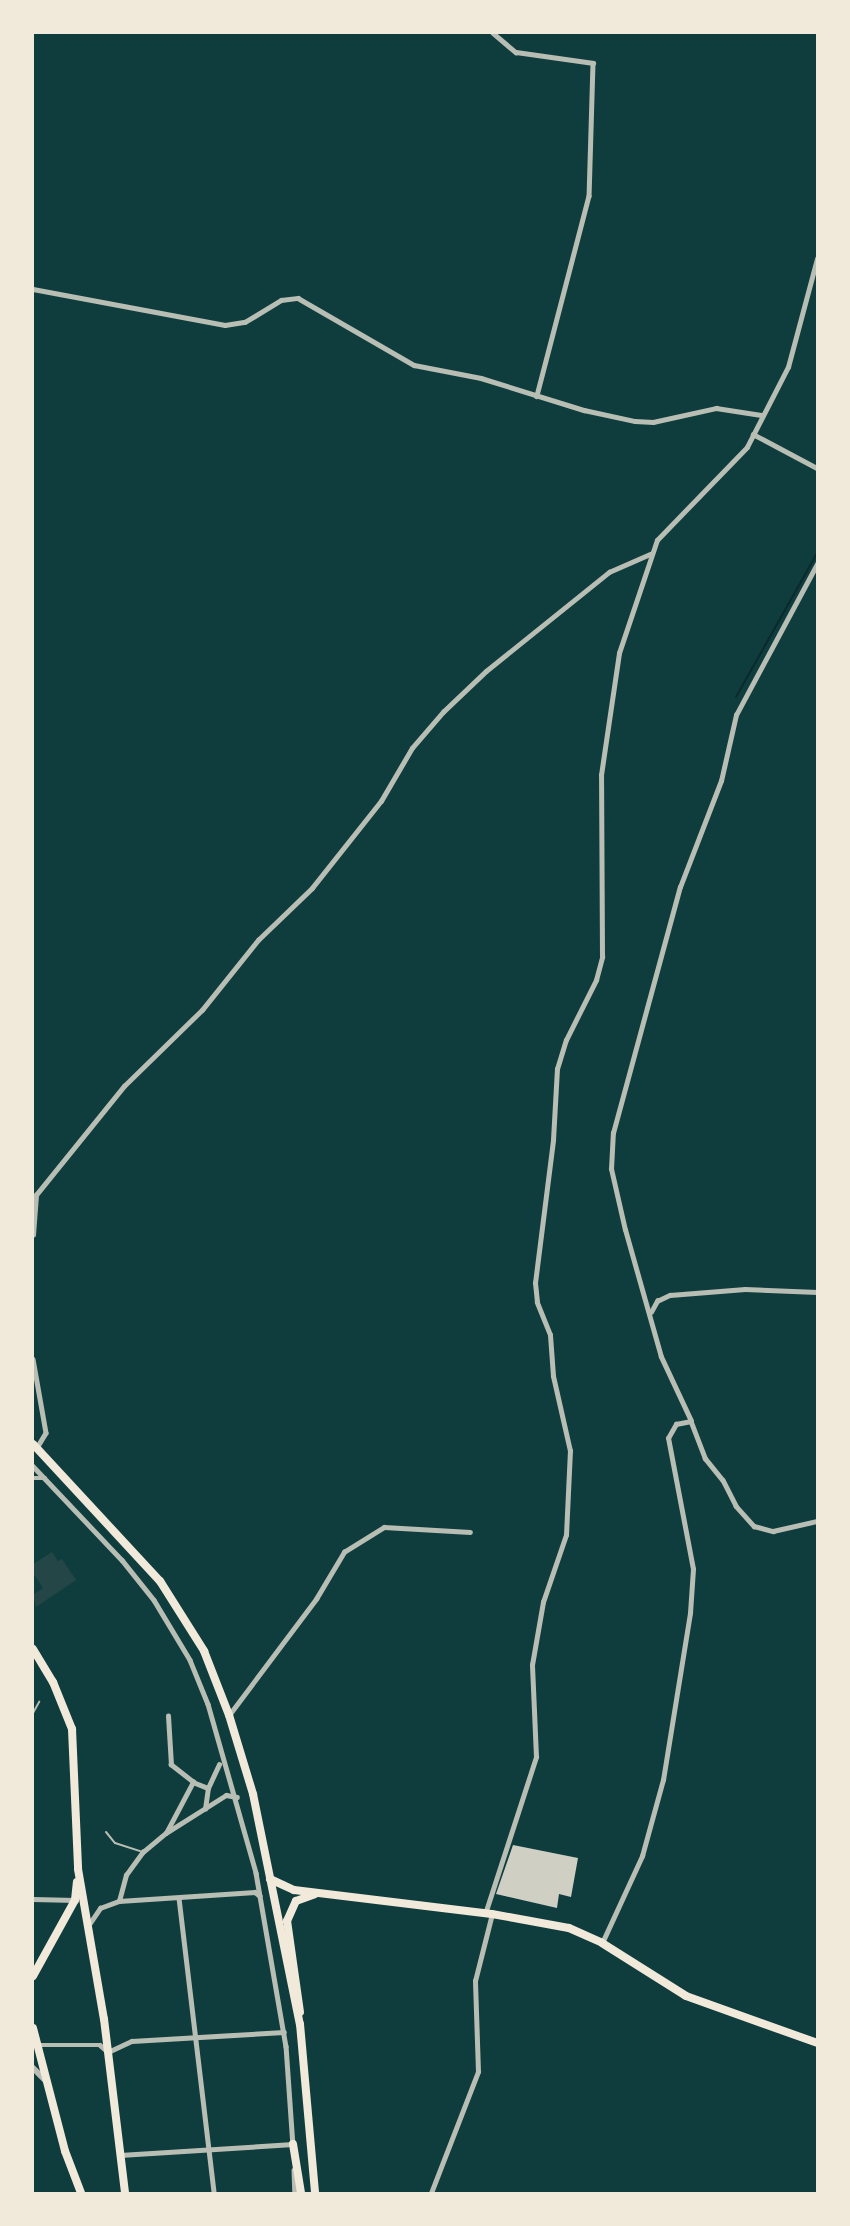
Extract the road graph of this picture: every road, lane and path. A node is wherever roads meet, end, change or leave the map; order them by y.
1 (493, 33) edge
2 (817, 259) edge
3 (33, 289) edge
4 (537, 396) junction
5 (762, 415) junction
6 (753, 434) junction
7 (817, 468) edge
8 (650, 554) junction
9 (817, 564) edge
10 (33, 1235) edge
11 (817, 1292) edge
12 (651, 1312) junction
13 (33, 1359) edge
14 (691, 1421) junction
15 (35, 1446) edge
16 (33, 1466) edge
17 (33, 1478) edge
18 (45, 1478) junction
19 (817, 1521) edge
20 (470, 1532) dead end
21 (33, 1649) edge
22 (39, 1702) dead end
23 (33, 1713) edge
24 (229, 1715) junction
25 (168, 1716) dead end
26 (219, 1764) dead end
27 (193, 1782) junction
28 (208, 1788) junction
29 (237, 1797) junction
30 (205, 1809) junction
31 (106, 1832) dead end
32 (166, 1833) junction
33 (143, 1852) junction
34 (78, 1872) junction
35 (270, 1879) junction
36 (322, 1893) junction
37 (260, 1896) junction
38 (179, 1898) junction
39 (33, 1899) edge
40 (75, 1900) junction
41 (119, 1901) junction
42 (489, 1914) junction
43 (90, 1923) junction
44 (602, 1943) junction
45 (33, 1975) edge
46 (300, 2024) junction
47 (33, 2028) edge
48 (284, 2032) junction
49 (197, 2034) junction
50 (817, 2043) edge
51 (39, 2045) junction
52 (108, 2052) junction
53 (33, 2068) edge
54 (47, 2083) junction
55 (293, 2144) junction
56 (209, 2148) junction
57 (120, 2155) junction
58 (81, 2193) edge
59 (125, 2193) edge
60 (214, 2193) edge
61 (295, 2193) edge
62 (301, 2193) edge
63 (315, 2193) edge
64 (431, 2193) edge

1 - 4 street
2 - 5 street
3 - 4 street
4 - 5 street
5 - 6 street
6 - 7 street
6 - 8 street
8 - 10 street
8 - 42 street
9 - 12 street
11 - 12 street
12 - 14 street
13 - 15 street
14 - 19 street
14 - 44 street
15 - 24 main road
16 - 18 street
17 - 18 street
18 - 29 street
20 - 24 street
21 - 34 main road
22 - 23 lane
24 - 35 main road
25 - 27 street
26 - 28 street
27 - 28 street
27 - 32 street
28 - 30 street
29 - 30 street
29 - 37 street
30 - 32 street
31 - 33 lane
32 - 33 street
33 - 41 street
34 - 40 main road
34 - 43 main road
35 - 36 main road
35 - 46 main road
36 - 42 main road
36 - 46 main road
37 - 38 street
37 - 48 street
38 - 41 street
38 - 49 street
39 - 40 street
40 - 45 main road
41 - 43 street
42 - 44 main road
42 - 64 street
43 - 52 main road
44 - 50 main road
46 - 63 main road
47 - 51 main road
48 - 49 street
48 - 55 street
49 - 52 street
49 - 56 street
51 - 52 street
51 - 54 main road
52 - 57 main road
53 - 54 street
54 - 58 main road
55 - 56 street
55 - 61 street
55 - 62 main road
56 - 57 street
56 - 60 street
57 - 59 main road

